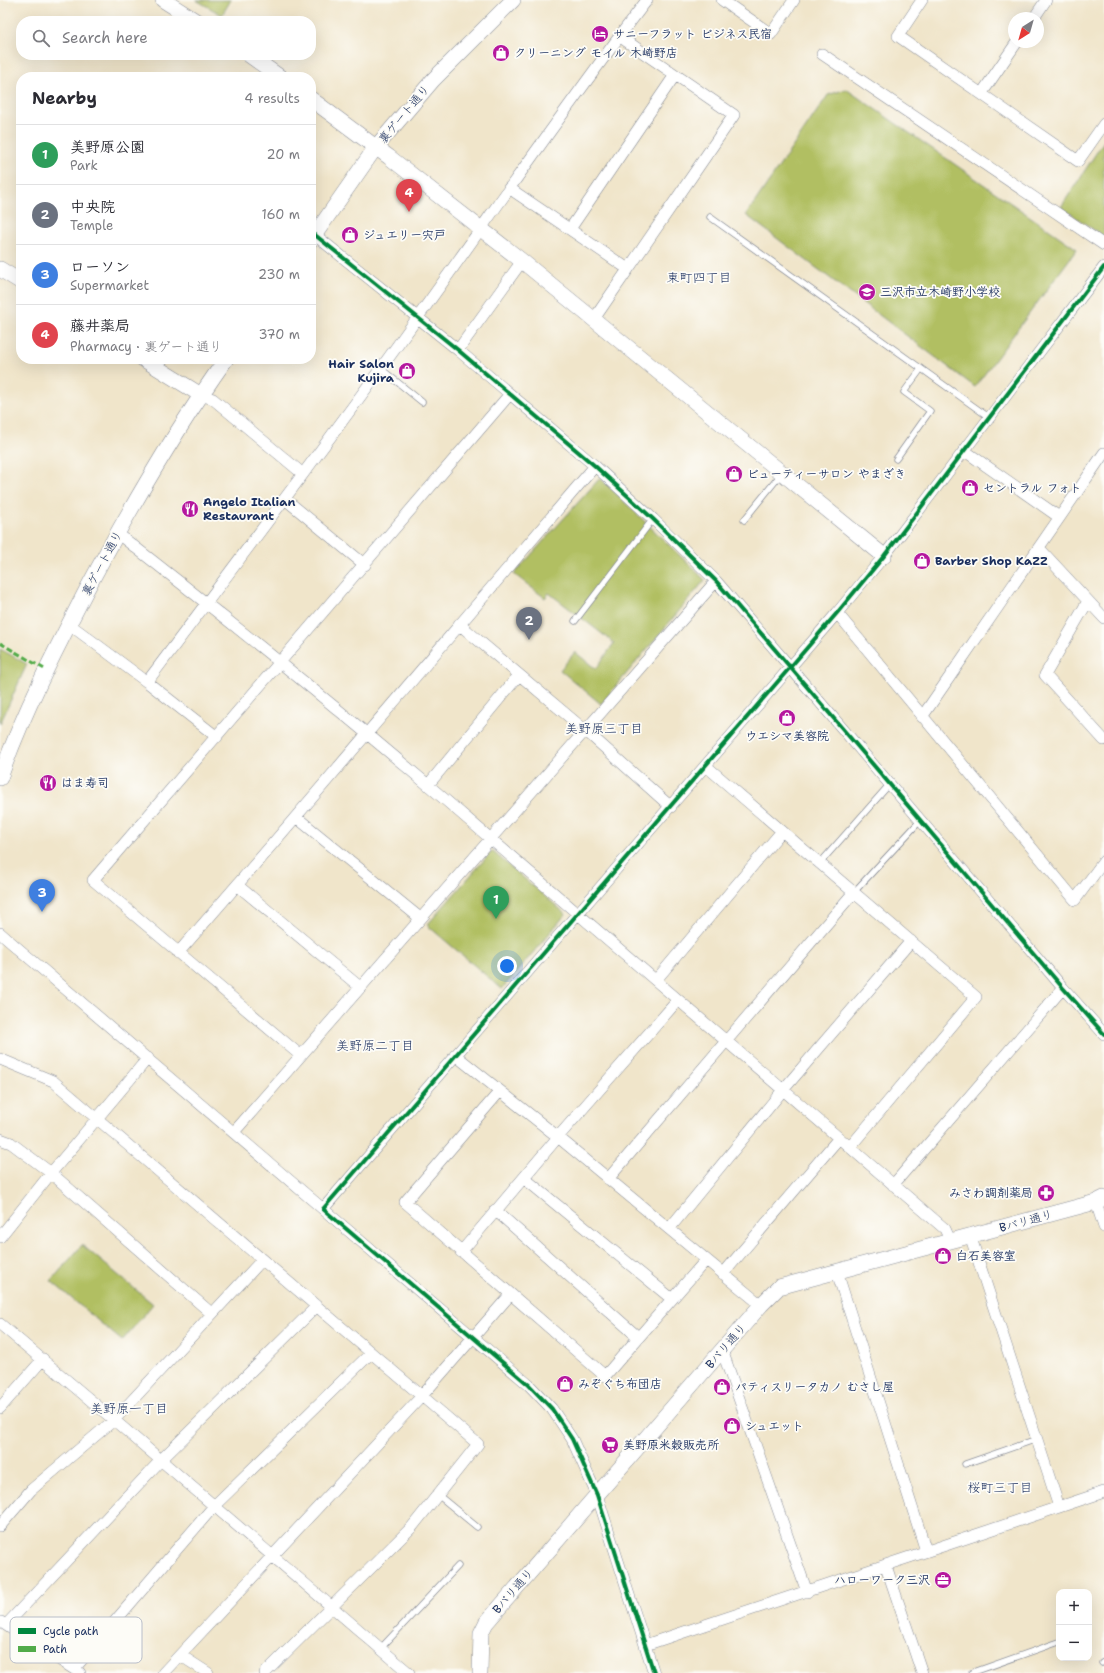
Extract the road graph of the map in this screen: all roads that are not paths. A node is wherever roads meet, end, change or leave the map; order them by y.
1 (163, 0) edge
2 (512, 0) edge
3 (647, 0) edge
4 (722, 0) edge
5 (794, 0) edge
6 (922, 0) edge
7 (1046, 0) edge
8 (1038, 12) edge
9 (188, 16) edge
10 (619, 36) junction
11 (1013, 48) edge
12 (822, 54) dead end
13 (255, 60) edge
14 (273, 72) edge
15 (675, 75) junction
16 (982, 93) junction
17 (316, 103) edge
18 (1104, 124) edge
19 (376, 147) junction
20 (510, 188) junction
21 (710, 216) dead end
22 (480, 229) junction
23 (570, 229) junction
24 (316, 233) edge
25 (316, 239) edge
26 (1104, 245) edge
27 (522, 261) junction
28 (1104, 267) edge
29 (0, 269) edge
30 (628, 269) junction
31 (16, 279) edge
32 (418, 317) junction
33 (594, 319) junction
34 (458, 350) junction
35 (151, 364) edge
36 (223, 364) edge
37 (380, 368) junction
38 (921, 369) junction
39 (510, 394) junction
40 (201, 395) junction
41 (422, 402) dead end
42 (990, 418) junction
43 (965, 450) junction
44 (1104, 453) edge
45 (896, 459) dead end
46 (596, 466) junction
47 (782, 472) junction
48 (303, 474) junction
49 (285, 499) junction
50 (1059, 517) junction
51 (653, 519) junction
52 (744, 520) dead end
53 (117, 533) junction
54 (1039, 548) junction
55 (884, 556) junction
56 (365, 565) junction
57 (716, 581) junction
58 (1088, 601) junction
59 (207, 603) junction
60 (837, 613) junction
61 (1104, 618) edge
62 (575, 621) dead end
63 (69, 624) junction
64 (459, 624) junction
65 (279, 662) junction
66 (790, 667) junction
67 (519, 675) junction
68 (148, 682) junction
69 (922, 717) junction
70 (586, 731) junction
71 (367, 733) junction
72 (217, 737) junction
73 (1104, 740) edge
74 (706, 766) junction
75 (0, 778) edge
76 (428, 785) junction
77 (889, 785) junction
78 (671, 807) junction
79 (296, 817) junction
80 (920, 821) junction
81 (782, 831) junction
82 (491, 838) junction
83 (820, 863) junction
84 (1102, 867) edge
85 (237, 886) junction
86 (854, 892) junction
87 (577, 913) junction
88 (420, 918) junction
89 (0, 933) edge
90 (911, 941) junction
91 (178, 953) junction
92 (656, 980) junction
93 (360, 987) junction
94 (1063, 988) junction
95 (678, 1000) junction
96 (1104, 1034) edge
97 (726, 1041) junction
98 (300, 1055) junction
99 (455, 1055) junction
100 (148, 1058) junction
101 (0, 1060) edge
102 (783, 1090) junction
103 (500, 1091) junction
104 (97, 1118) junction
105 (234, 1132) junction
106 (558, 1137) junction
107 (839, 1138) junction
108 (0, 1139) edge
109 (850, 1147) junction
110 (51, 1173) junction
111 (524, 1178) junction
112 (608, 1179) junction
113 (893, 1185) junction
114 (1100, 1200) edge
115 (323, 1209) junction
116 (495, 1210) junction
117 (1104, 1227) edge
118 (669, 1229) junction
119 (970, 1235) junction
120 (0, 1237) edge
121 (950, 1240) junction
122 (461, 1252) junction
123 (262, 1260) junction
124 (706, 1260) junction
125 (837, 1272) junction
126 (723, 1274) junction
127 (510, 1295) junction
128 (672, 1299) junction
129 (761, 1305) junction
130 (316, 1307) junction
131 (212, 1313) junction
132 (0, 1324) edge
133 (638, 1337) junction
134 (474, 1338) junction
135 (722, 1350) junction
136 (370, 1354) junction
137 (43, 1360) junction
138 (421, 1397) junction
139 (0, 1408) edge
140 (114, 1420) junction
141 (1037, 1439) junction
142 (160, 1460) junction
143 (965, 1464) dead end
144 (1104, 1492) edge
145 (438, 1495) junction
146 (597, 1495) junction
147 (214, 1506) junction
148 (1059, 1507) junction
149 (0, 1526) edge
150 (477, 1527) dead end
151 (926, 1551) junction
152 (273, 1556) junction
153 (458, 1566) dead end
154 (886, 1566) junction
155 (807, 1592) junction
156 (332, 1607) junction
157 (122, 1617) edge
158 (3, 1624) edge
159 (1056, 1643) edge
160 (645, 1645) junction
161 (380, 1649) junction
162 (180, 1655) junction
163 (64, 1663) edge
164 (84, 1663) edge
165 (77, 1671) edge
166 (163, 1673) edge
167 (208, 1673) edge
168 (265, 1673) edge
169 (409, 1673) edge
170 (480, 1673) edge
171 (654, 1673) edge
172 (922, 1673) edge
173 (971, 1673) edge

1 - 9 street
2 - 19 street, 裏ゲート通り
3 - 10 street
4 - 5 street
6 - 16 street
7 - 8 street
10 - 15 street
10 - 20 street
11 - 16 street
12 - 26 street
13 - 14 street
15 - 23 street
15 - 30 street
16 - 18 street
17 - 19 street
19 - 22 street
19 - 24 street, 裏ゲート通り
20 - 22 street
20 - 23 street
21 - 38 lane
22 - 27 street
22 - 32 street
23 - 30 street
25 - 32 street
27 - 33 street
27 - 34 street
28 - 42 street
29 - 31 street
30 - 33 street
32 - 34 street
32 - 37 street
33 - 47 street
34 - 39 street
35 - 40 street
36 - 40 street, 裏ゲート通り
37 - 41 lane
37 - 48 street
38 - 42 lane
38 - 45 lane
39 - 46 street
39 - 56 street
40 - 48 street
40 - 53 street, 裏ゲート通り
42 - 43 street
43 - 50 street
43 - 55 street
44 - 50 street
46 - 51 street
46 - 64 street
47 - 52 lane
47 - 55 street
48 - 49 street
49 - 56 street
49 - 59 street
50 - 54 street
51 - 57 street
51 - 62 lane
53 - 59 street
53 - 63 street, 裏ゲート通り
54 - 58 street
54 - 69 street
55 - 60 street
56 - 65 street
57 - 66 street
57 - 70 street
58 - 61 street
58 - 73 street
59 - 65 street
59 - 68 street
60 - 66 street
60 - 69 street
63 - 68 street
63 - 75 street, 裏ゲート通り
64 - 67 street
64 - 71 street
65 - 71 street
65 - 72 street
66 - 74 street
66 - 77 street
67 - 70 street
67 - 76 street
68 - 72 street
69 - 84 street
70 - 78 street
70 - 82 street
71 - 76 street
71 - 79 street
72 - 91 street
74 - 78 street
74 - 81 street
76 - 82 street
77 - 80 street
77 - 83 lane
78 - 87 street
79 - 85 street
79 - 88 street
80 - 86 lane
80 - 94 street
81 - 83 street
81 - 92 street
82 - 87 street
82 - 88 street
83 - 86 street
85 - 91 street
85 - 93 street
86 - 90 street
86 - 97 street
87 - 92 street
87 - 99 street
88 - 93 street
89 - 100 street
90 - 102 street
90 - 109 street
91 - 98 street
92 - 95 street
93 - 98 street
94 - 96 street
94 - 113 street
95 - 97 street
95 - 106 street
97 - 102 street
97 - 112 street
98 - 105 street
99 - 103 street
99 - 115 street
100 - 104 street
100 - 105 street
101 - 104 street
102 - 107 street
102 - 118 street
103 - 106 street
103 - 122 street
104 - 110 street
104 - 123 street
105 - 115 street
106 - 111 street
106 - 112 street
107 - 109 street
107 - 126 street
108 - 110 street
109 - 113 street
110 - 120 street
110 - 131 street
111 - 116 street
111 - 128 street
112 - 118 street
113 - 121 street
114 - 117 street
114 - 119 street, Bバリ通り
115 - 134 street
116 - 122 street
116 - 133 street
118 - 124 street
119 - 121 street, Bバリ通り
119 - 141 street
121 - 125 street, Bバリ通り
122 - 127 street
123 - 130 street
123 - 131 street
124 - 126 street
124 - 128 street
125 - 129 street, Bバリ通り
125 - 151 street
126 - 129 street
127 - 133 street
127 - 134 street
128 - 133 street
129 - 135 street, Bバリ通り
130 - 136 street
130 - 142 street
131 - 140 street
132 - 137 street
134 - 138 street
134 - 146 street
135 - 146 street, Bバリ通り
135 - 155 street
136 - 138 street
136 - 147 street
137 - 139 street
137 - 140 street
138 - 145 street
138 - 152 street
140 - 142 street
140 - 149 street
141 - 143 lane
141 - 148 street
142 - 147 street
142 - 158 street
144 - 148 street
145 - 150 lane
145 - 156 street
146 - 160 street
146 - 170 street, Bバリ通り
147 - 152 street
147 - 157 street
148 - 151 street
151 - 154 street
152 - 156 street
152 - 162 street
153 - 161 lane
154 - 155 street
154 - 172 street
155 - 160 street
156 - 161 street
156 - 168 street
159 - 173 lane
160 - 171 street
161 - 169 street
162 - 166 street
162 - 167 street
163 - 165 street
164 - 165 street

